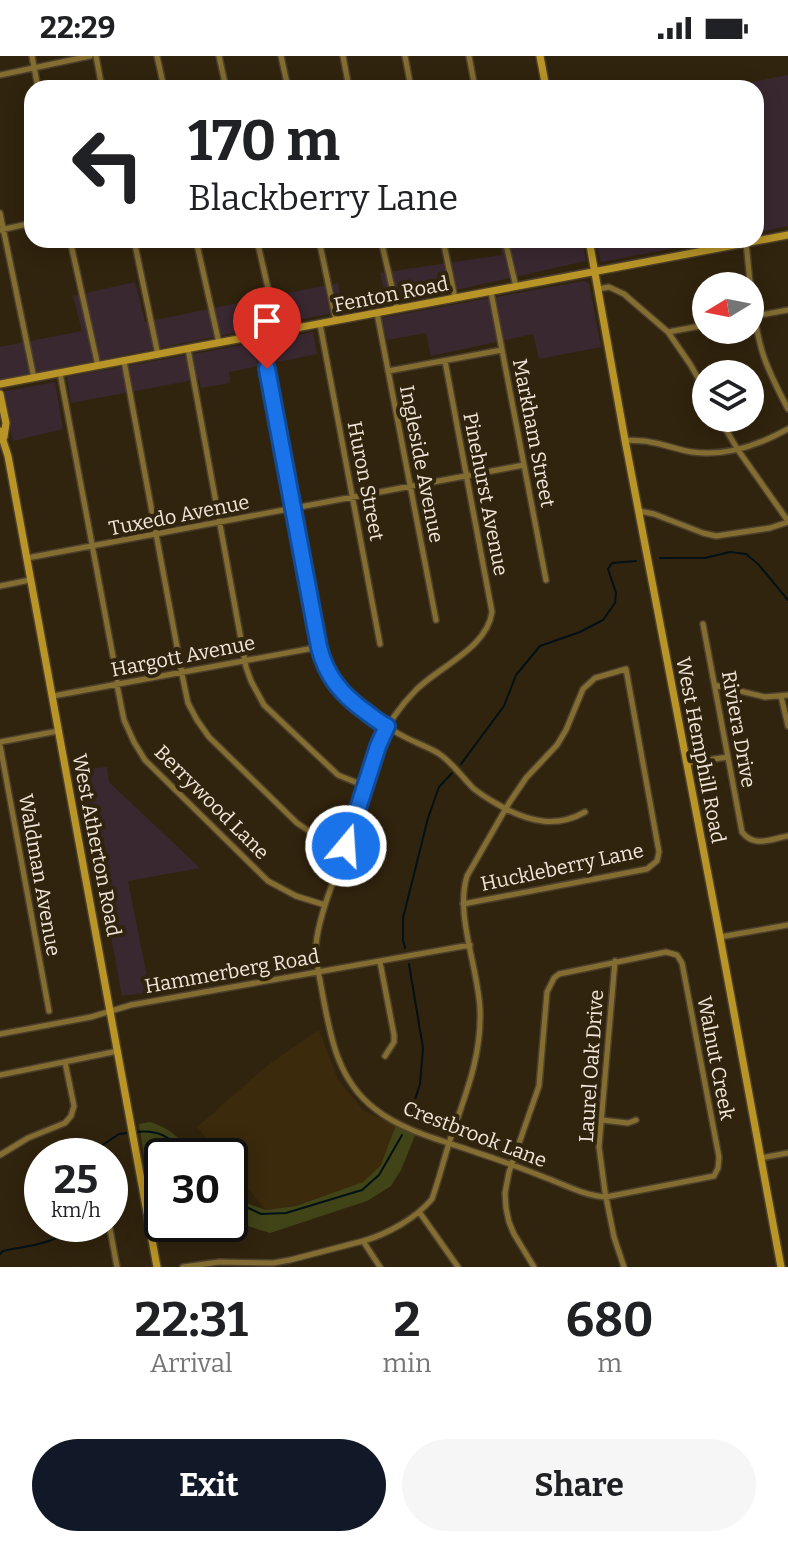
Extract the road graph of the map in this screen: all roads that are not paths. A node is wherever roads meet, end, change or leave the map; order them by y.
1 (32, 56) edge
2 (93, 56) edge
3 (157, 56) edge
4 (219, 56) edge
5 (281, 56) edge
6 (343, 56) edge
7 (405, 56) edge
8 (469, 56) edge
9 (540, 56) edge
10 (34, 68) junction
11 (0, 75) edge
12 (36, 80) edge
13 (100, 80) edge
14 (162, 80) edge
15 (224, 80) edge
16 (286, 80) edge
17 (348, 80) edge
18 (410, 80) edge
19 (474, 80) edge
20 (544, 80) edge
21 (0, 213) edge
22 (24, 225) edge
23 (2, 230) edge
24 (788, 235) edge
25 (764, 240) edge
26 (72, 248) edge
27 (136, 248) edge
28 (198, 248) edge
29 (259, 248) edge
30 (321, 248) edge
31 (383, 248) edge
32 (445, 248) edge
33 (507, 248) edge
34 (590, 248) edge
35 (720, 248) edge
36 (746, 248) edge
37 (595, 272) junction
38 (748, 272) edge
39 (516, 287) junction
40 (598, 289) junction
41 (491, 292) junction
42 (455, 299) junction
43 (397, 310) junction
44 (788, 310) edge
45 (377, 313) junction
46 (764, 315) edge
47 (336, 321) junction
48 (320, 324) junction
49 (692, 328) edge
50 (278, 332) junction
51 (668, 332) junction
52 (261, 335) junction
53 (219, 343) junction
54 (760, 344) edge
55 (188, 349) junction
56 (502, 350) junction
57 (158, 355) junction
58 (124, 361) junction
59 (445, 361) junction
60 (98, 366) junction
61 (692, 368) edge
62 (388, 371) junction
63 (60, 373) junction
64 (34, 378) junction
65 (0, 385) edge
66 (0, 394) edge
67 (788, 409) edge
68 (788, 429) edge
69 (0, 431) edge
70 (727, 432) edge
71 (4, 439) junction
72 (625, 440) junction
73 (738, 450) junction
74 (524, 465) junction
75 (467, 476) junction
76 (410, 487) junction
77 (353, 498) junction
78 (293, 509) junction
79 (638, 510) junction
80 (788, 522) edge
81 (220, 523) junction
82 (156, 535) junction
83 (92, 547) junction
84 (27, 558) junction
85 (31, 580) junction
86 (546, 580) dead end
87 (0, 586) edge
88 (436, 620) dead end
89 (703, 624) dead end
90 (485, 633) joint
91 (380, 644) dead end
92 (319, 647) junction
93 (246, 660) junction
94 (182, 673) junction
95 (117, 685) junction
96 (715, 685) junction
97 (788, 695) edge
98 (53, 696) junction
99 (781, 696) junction
100 (387, 726) junction
101 (788, 726) edge
102 (59, 731) junction
103 (0, 743) edge
104 (728, 757) junction
105 (687, 763) junction
106 (365, 786) junction
107 (506, 808) junction
108 (585, 812) dead end
109 (788, 836) edge
110 (346, 846) junction
111 (463, 904) junction
112 (325, 905) junction
113 (788, 925) edge
114 (720, 937) junction
115 (470, 945) junction
116 (615, 961) junction
117 (380, 962) junction
118 (319, 972) junction
119 (111, 1010) junction
120 (49, 1011) dead end
121 (0, 1034) edge
122 (118, 1051) junction
123 (385, 1056) dead end
124 (65, 1062) junction
125 (0, 1075) edge
126 (602, 1120) junction
127 (636, 1120) dead end
128 (449, 1143) junction
129 (788, 1153) edge
130 (0, 1155) edge
131 (761, 1158) junction
132 (513, 1165) junction
133 (718, 1168) joint
134 (606, 1197) junction
135 (420, 1213) junction
136 (363, 1241) junction
137 (112, 1242) edge
138 (207, 1265) edge
139 (273, 1265) edge
140 (117, 1267) edge
141 (157, 1267) edge
142 (183, 1267) edge
143 (380, 1267) edge
144 (458, 1267) edge
145 (534, 1267) edge
146 (624, 1267) edge
147 (781, 1267) edge

1 - 10 street
2 - 10 street
2 - 13 street
3 - 14 street
4 - 15 street
5 - 16 street
6 - 17 street
7 - 18 street
8 - 19 street
9 - 20 street
10 - 11 street
10 - 12 street
21 - 23 street
22 - 23 street
23 - 64 street
24 - 25 street, Fenton Road
26 - 60 street
27 - 57 street
28 - 53 street
29 - 50 street
30 - 47 street
31 - 43 street
32 - 42 street
33 - 39 street
34 - 37 street, West Hemphill Road
35 - 37 street, Fenton Road
36 - 38 street
37 - 39 street, Fenton Road
37 - 40 street, West Hemphill Road
39 - 41 street, Fenton Road
40 - 51 street
40 - 72 street, West Hemphill Road
41 - 42 street, Fenton Road
41 - 56 street, Markham Street
42 - 43 street, Fenton Road
43 - 45 street, Fenton Road
44 - 46 street
45 - 47 street, Fenton Road
45 - 62 street, Ingleside Avenue
47 - 48 street, Fenton Road
48 - 50 street, Fenton Road
48 - 77 street, Huron Street
49 - 51 street
50 - 52 street, Fenton Road
51 - 61 street
52 - 53 street, Fenton Road
52 - 78 street
53 - 55 street, Fenton Road
54 - 67 street
55 - 57 street, Fenton Road
55 - 81 street
56 - 59 street
56 - 74 street, Markham Street
57 - 58 street, Fenton Road
58 - 60 street, Fenton Road
58 - 82 street
59 - 62 street
59 - 75 street, Pinehurst Avenue
60 - 63 street, Fenton Road
62 - 76 street, Ingleside Avenue
63 - 64 street, Fenton Road
63 - 83 street, Berrywood Lane
64 - 65 street, Fenton Road
66 - 71 street
68 - 73 street
69 - 71 street, West Atherton Road
70 - 73 street
71 - 84 street, West Atherton Road
72 - 73 street
72 - 79 street, West Hemphill Road
73 - 80 street
74 - 75 street, Tuxedo Avenue
74 - 86 street, Markham Street
75 - 76 street, Tuxedo Avenue
75 - 90 street, Pinehurst Avenue
76 - 77 street, Tuxedo Avenue
76 - 88 street, Ingleside Avenue
77 - 78 street, Tuxedo Avenue
77 - 91 street, Huron Street
78 - 81 street, Tuxedo Avenue
78 - 92 street
79 - 80 street
79 - 105 street, West Hemphill Road
81 - 82 street, Tuxedo Avenue
81 - 93 street
82 - 83 street, Tuxedo Avenue
82 - 94 street
83 - 84 street, Tuxedo Avenue
83 - 95 street, Berrywood Lane
84 - 85 street, West Atherton Road
85 - 87 street
85 - 98 street, West Atherton Road
89 - 96 street, Riviera Drive
90 - 100 street, Crestbrook Lane
92 - 93 street, Hargott Avenue
92 - 100 street
93 - 94 street, Hargott Avenue
93 - 106 street
94 - 95 street, Hargott Avenue
94 - 110 street
95 - 98 street, Hargott Avenue
95 - 112 street, Berrywood Lane
96 - 99 street
96 - 104 street, Riviera Drive
97 - 99 street
98 - 102 street, West Atherton Road
99 - 101 street
100 - 106 street, Crestbrook Lane
100 - 107 street
102 - 103 street
102 - 119 street, West Atherton Road
103 - 120 street, Waldman Avenue
104 - 105 street
104 - 109 street, Riviera Drive
105 - 114 street, West Hemphill Road
106 - 110 street, Crestbrook Lane
107 - 108 street
107 - 111 street
107 - 111 street, Huckleberry Lane
110 - 112 street, Crestbrook Lane
111 - 115 street
112 - 118 street, Crestbrook Lane
113 - 114 street
114 - 131 street, West Hemphill Road
115 - 117 street, Hammerberg Road
115 - 128 street
116 - 126 street, Laurel Oak Drive
116 - 132 street
116 - 133 street, Walnut Creek
117 - 118 street, Hammerberg Road
117 - 123 street
118 - 119 street, Hammerberg Road
118 - 128 street, Crestbrook Lane
119 - 121 street, Hammerberg Road
119 - 122 street, West Atherton Road
122 - 124 street
122 - 141 street, West Atherton Road
124 - 125 street
124 - 130 street
126 - 127 street
126 - 134 street, Laurel Oak Drive
128 - 132 street, Crestbrook Lane
128 - 135 street
129 - 131 street
131 - 147 street, West Hemphill Road
132 - 134 street, Crestbrook Lane
132 - 145 street
133 - 134 street, Crestbrook Lane
134 - 146 street, Laurel Oak Drive
135 - 136 street
135 - 144 street
136 - 139 street
136 - 143 street
137 - 140 street
138 - 139 street
138 - 142 street

